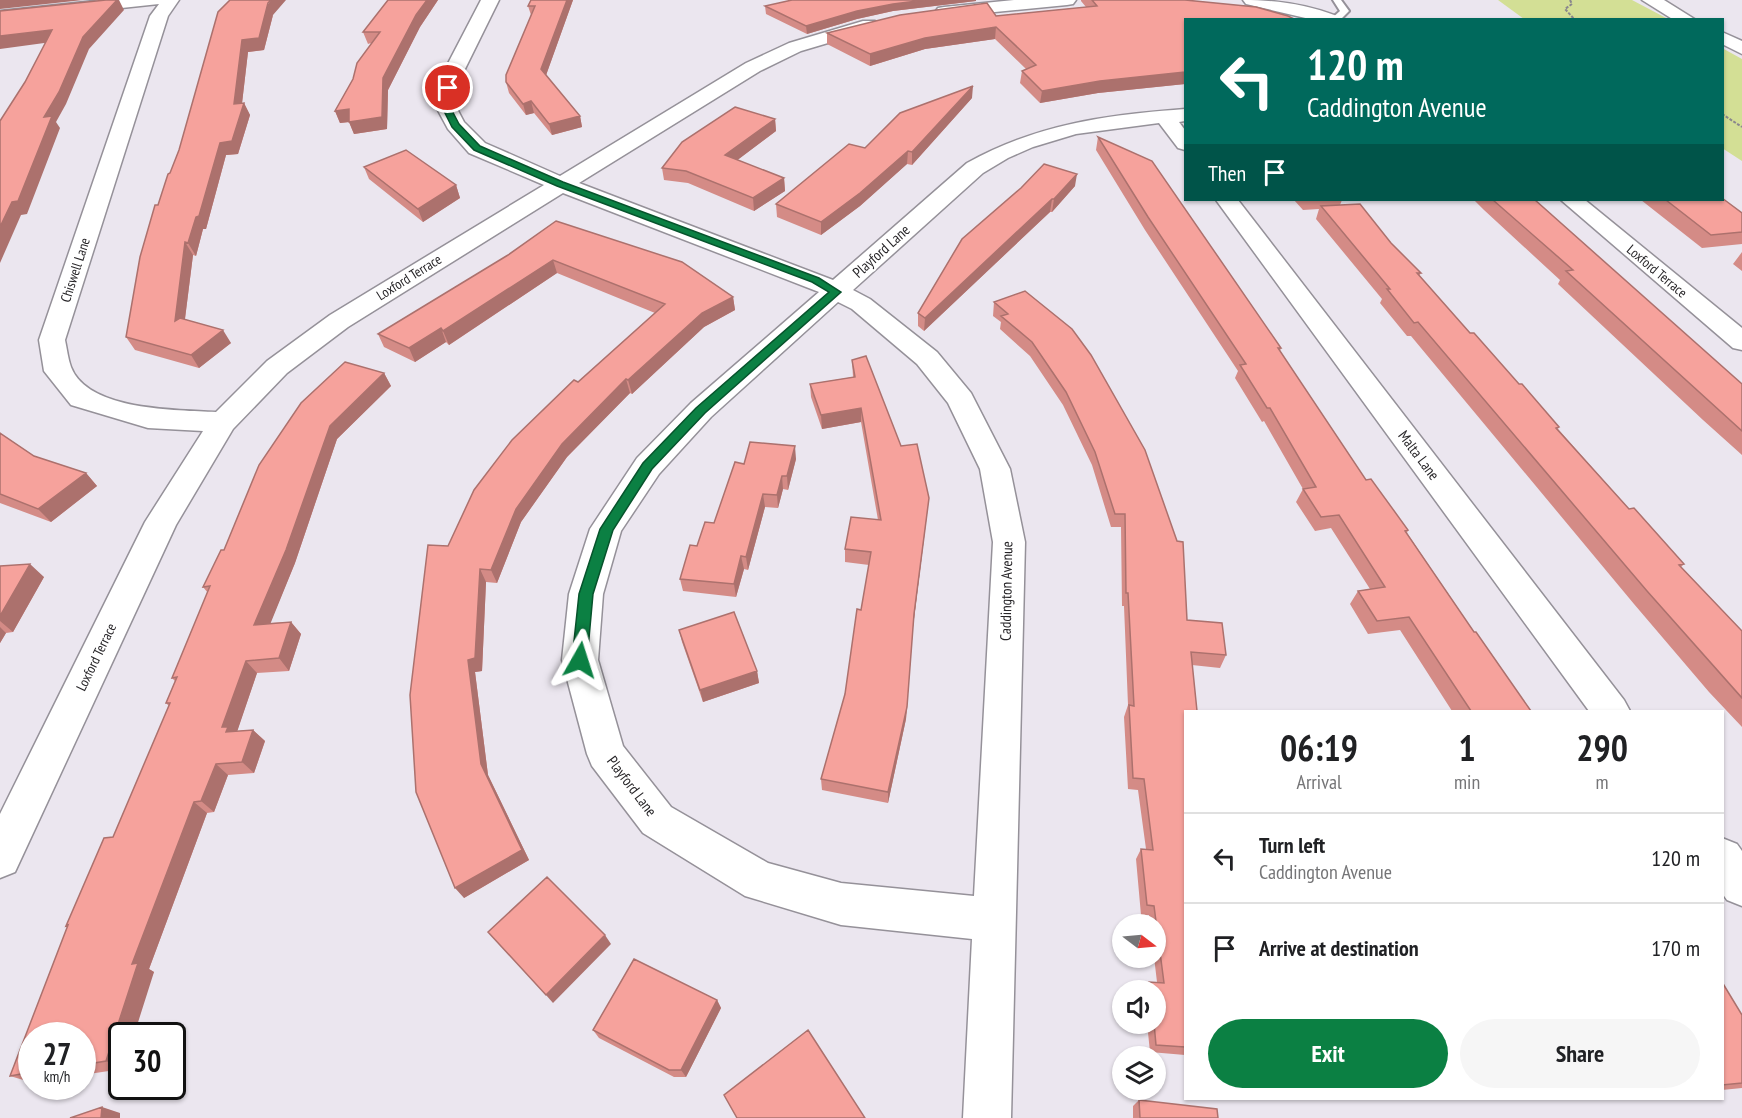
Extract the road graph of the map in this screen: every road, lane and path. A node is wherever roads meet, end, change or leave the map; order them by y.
1 (154, 0) edge
2 (170, 0) edge
3 (490, 0) edge
4 (1067, 0) edge
5 (1252, 0) edge
6 (1337, 0) edge
7 (1570, 0) edge
8 (1651, 0) edge
9 (924, 14) edge
10 (0, 16) edge
11 (1327, 18) edge
12 (1336, 18) edge
13 (1573, 18) edge
14 (1684, 18) edge
15 (892, 20) edge
16 (1724, 38) edge
17 (1742, 48) edge
18 (1724, 115) edge
19 (1175, 116) edge
20 (1742, 127) edge
21 (1184, 141) edge
22 (560, 184) junction
23 (1228, 201) edge
24 (1573, 201) edge
25 (836, 292) junction
26 (1742, 342) edge
27 (223, 422) junction
28 (1610, 710) edge
29 (0, 858) edge
30 (1724, 861) edge
31 (1742, 885) edge
32 (993, 919) junction
33 (987, 1118) edge

1 - 10 street
2 - 27 street, Chiswell Lane
3 - 22 street, Caddington Avenue
4 - 9 street
5 - 11 street
6 - 12 lane
7 - 13 path
8 - 14 street
15 - 22 street, Loxford Terrace
16 - 17 street
18 - 20 path
19 - 21 street
19 - 25 street, Playford Lane
22 - 25 street, Caddington Avenue
22 - 27 street, Loxford Terrace
23 - 28 street, Malta Lane
24 - 26 street, Loxford Terrace
25 - 32 street, Caddington Avenue
25 - 32 street, Playford Lane
27 - 29 street, Loxford Terrace
30 - 31 street
32 - 33 street, Caddington Avenue

